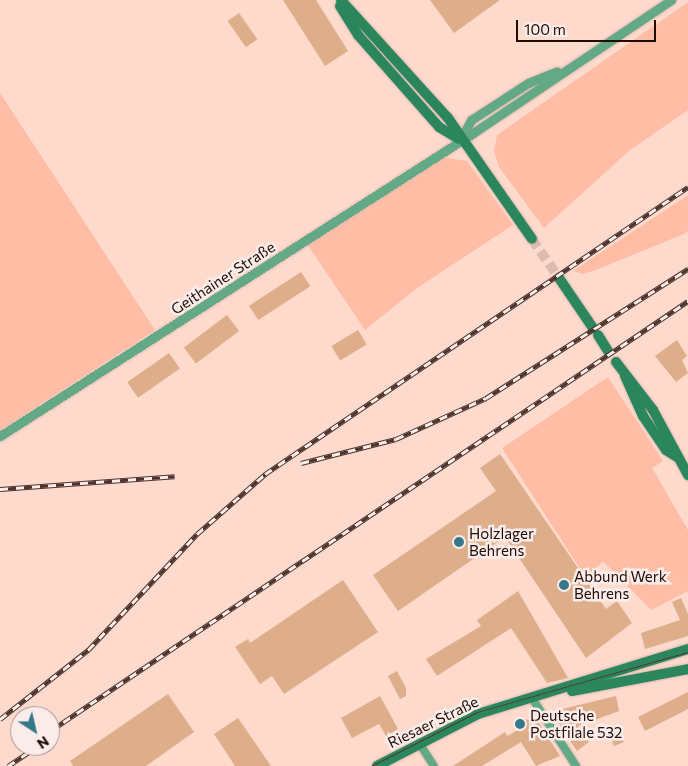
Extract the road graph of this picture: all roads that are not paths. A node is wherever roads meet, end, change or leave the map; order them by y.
1 (336, 0) edge
2 (341, 0) edge
3 (671, 0) edge
4 (460, 140) junction
5 (532, 239) tunnel mouth
6 (559, 278) tunnel mouth
7 (608, 351) dead end
8 (616, 362) dead end
9 (0, 436) edge
10 (688, 474) edge
11 (688, 649) edge
12 (688, 669) edge
13 (532, 698) junction
14 (419, 743) junction
15 (376, 766) edge
16 (434, 766) edge
17 (576, 766) edge

1 - 4 main road
2 - 4 main road
3 - 4 street, Geithainer Straße
4 - 5 main road
4 - 9 street, Geithainer Straße
6 - 7 main road
8 - 10 main road
11 - 13 main road, Riesaer Straße
12 - 13 main road, Riesaer Straße
13 - 14 main road, Riesaer Straße
13 - 17 street
14 - 15 main road, Riesaer Straße
14 - 16 street

